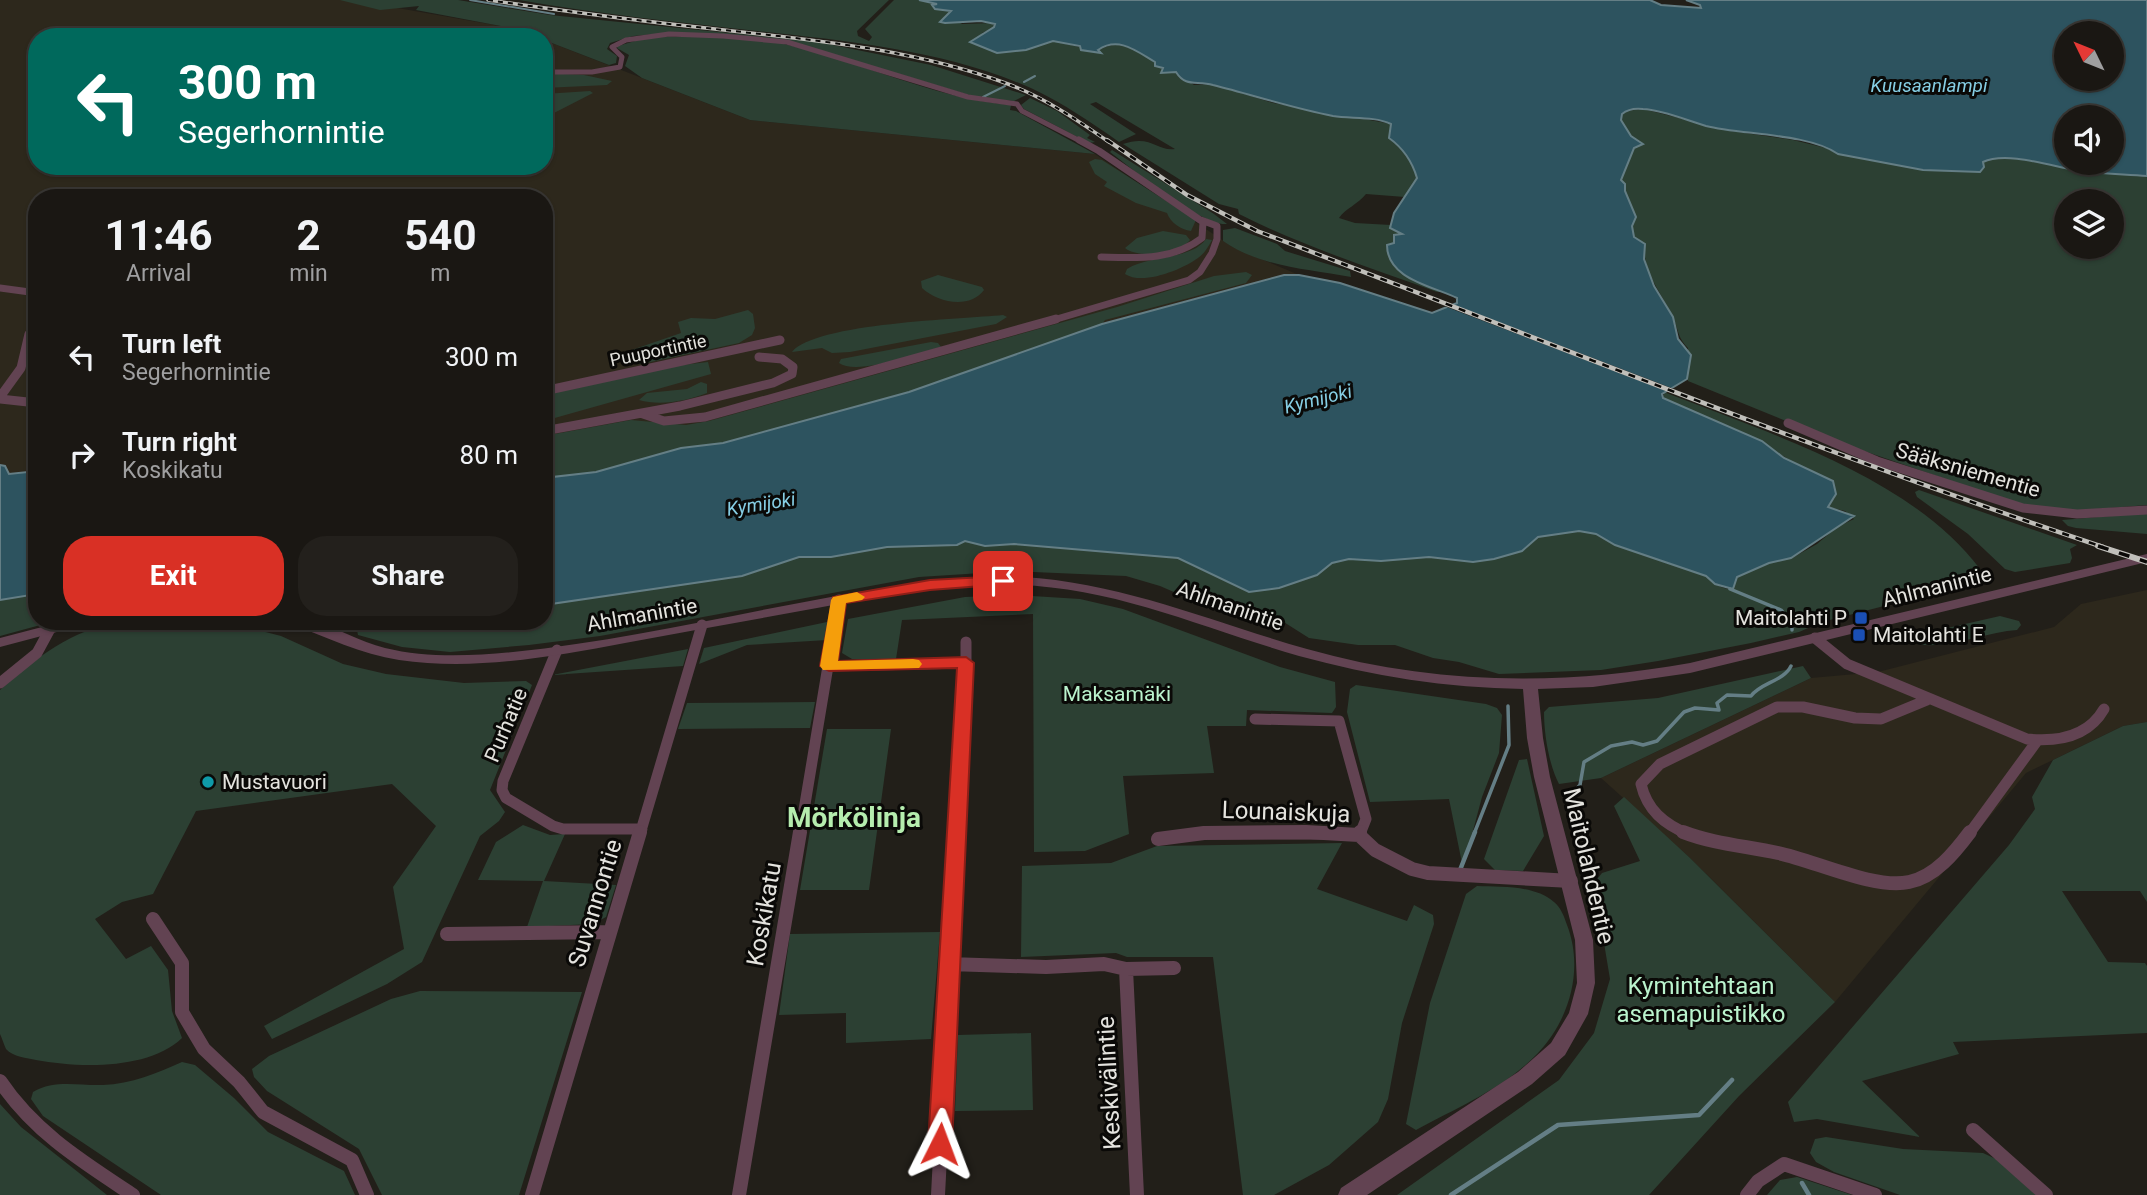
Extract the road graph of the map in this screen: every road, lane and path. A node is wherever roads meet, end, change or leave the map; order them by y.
1 (553, 73) edge
2 (1201, 220) junction
3 (1101, 257) dead end
4 (0, 288) edge
5 (28, 292) edge
6 (780, 340) dead end
7 (28, 348) edge
8 (759, 357) dead end
9 (553, 389) edge
10 (0, 398) edge
11 (28, 402) edge
12 (643, 414) junction
13 (1788, 423) dead end
14 (553, 430) edge
15 (2147, 510) edge
16 (2147, 558) edge
17 (839, 600) junction
18 (702, 625) junction
19 (46, 630) edge
20 (49, 630) edge
21 (321, 630) edge
22 (1815, 638) junction
23 (967, 642) dead end
24 (0, 643) edge
25 (557, 650) junction
26 (966, 663) junction
27 (829, 666) junction
28 (0, 683) edge
29 (1530, 685) junction
30 (1927, 699) junction
31 (2104, 709) dead end
32 (1255, 719) dead end
33 (2037, 741) junction
34 (642, 829) junction
35 (1359, 835) junction
36 (1158, 839) dead end
37 (1571, 881) junction
38 (153, 919) dead end
39 (610, 932) junction
40 (447, 934) dead end
41 (949, 964) junction
42 (1174, 968) dead end
43 (1126, 969) junction
44 (0, 1081) edge
45 (1973, 1130) dead end
46 (133, 1195) edge
47 (366, 1195) edge
48 (532, 1195) edge
49 (738, 1195) edge
50 (938, 1195) edge
51 (1137, 1195) edge
52 (1349, 1195) edge
53 (1747, 1195) edge
54 (1875, 1195) edge
55 (2046, 1195) edge

1 - 2 street
2 - 3 street
2 - 12 street
4 - 5 street
6 - 9 street, Puuportintie
7 - 10 street
8 - 12 street
10 - 11 street
12 - 14 street
13 - 15 street, Sääksniementie
16 - 22 street, Ahlmanintie
17 - 18 street, Ahlmanintie
17 - 27 street, Koskikatu
17 - 29 street, Ahlmanintie
18 - 25 street, Ahlmanintie
18 - 34 street, Suvannontie
19 - 24 street
20 - 28 street
21 - 25 street, Ahlmanintie
22 - 29 street, Ahlmanintie
22 - 30 street
23 - 26 street
25 - 34 street, Purhatie
26 - 27 street
26 - 41 street
27 - 49 street, Koskikatu
29 - 37 street, Maitolahdentie
30 - 33 street
30 - 33 street
31 - 33 street
32 - 35 street
34 - 39 street, Suvannontie
35 - 36 street, Lounaiskuja
35 - 37 street, Lounaiskuja
37 - 52 street, Maitolahdentie
38 - 47 street
39 - 40 street
39 - 48 street, Suvannontie
41 - 43 street
41 - 50 street
42 - 43 street
43 - 51 street, Keskivälintie
44 - 46 street
45 - 55 street
53 - 54 street

